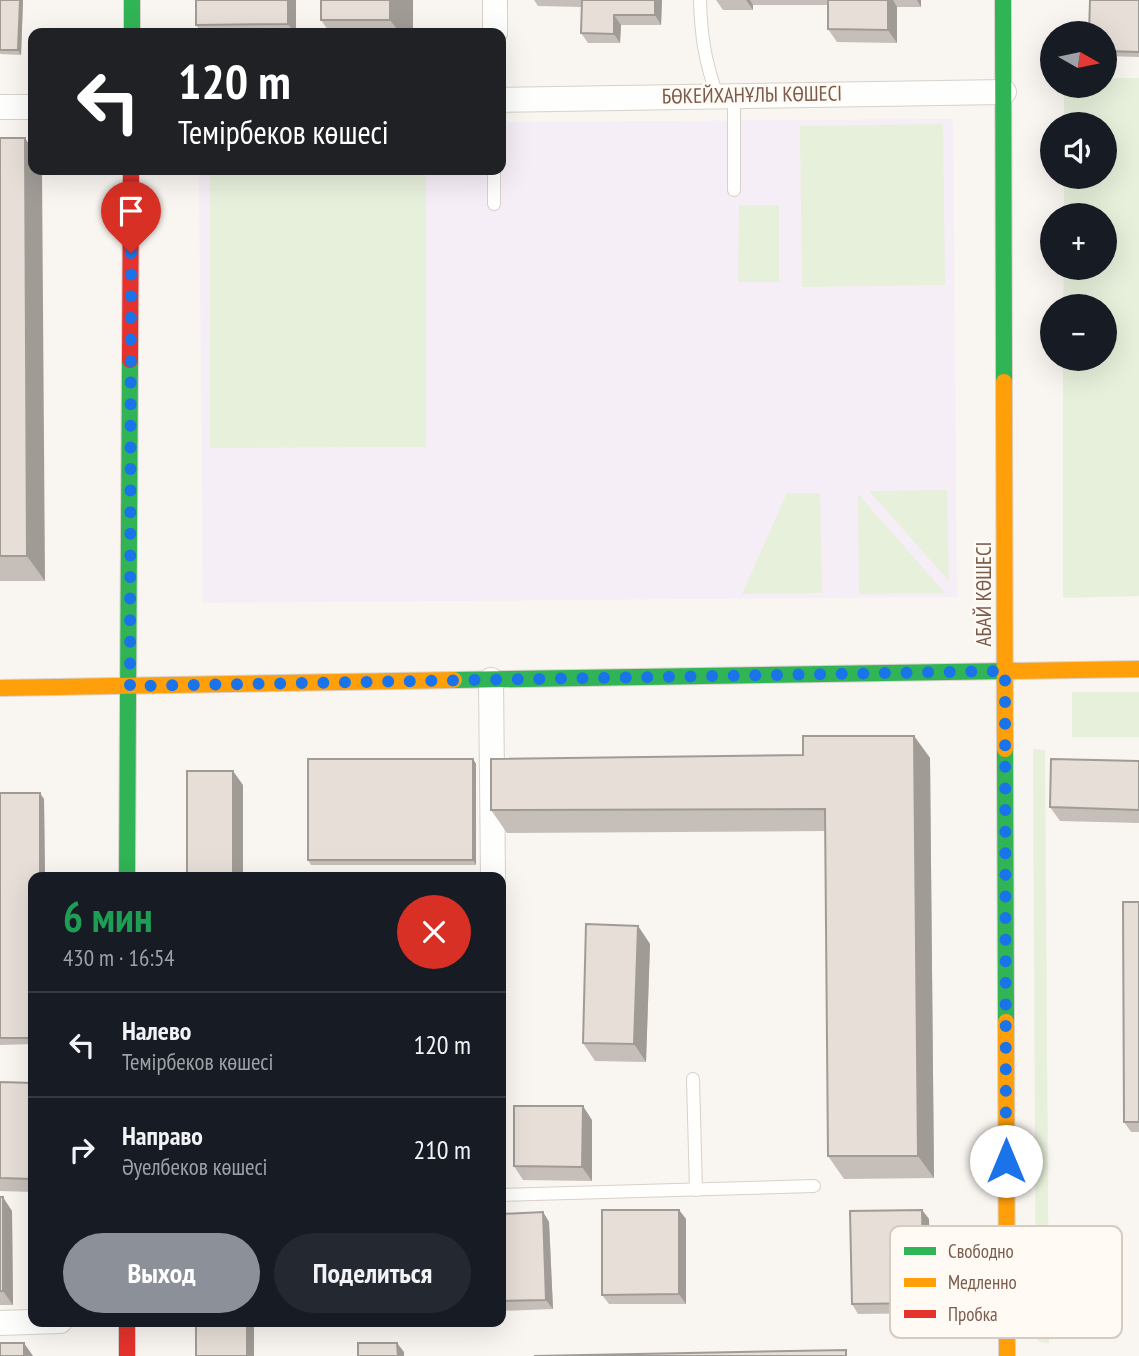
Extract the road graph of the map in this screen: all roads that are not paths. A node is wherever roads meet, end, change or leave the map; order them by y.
1 (132, 0) edge
2 (495, 0) edge
3 (701, 0) edge
4 (1003, 0) edge
5 (132, 28) edge
6 (495, 28) edge
7 (1004, 92) junction
8 (726, 95) junction
9 (506, 100) edge
10 (0, 107) edge
11 (28, 107) edge
12 (131, 175) edge
13 (494, 175) edge
14 (734, 190) dead end
15 (494, 204) dead end
16 (1139, 669) edge
17 (1005, 671) junction
18 (491, 680) junction
19 (130, 686) junction
20 (0, 688) edge
21 (127, 872) edge
22 (492, 872) edge
23 (693, 1079) dead end
24 (814, 1186) dead end
25 (696, 1190) junction
26 (506, 1195) edge
27 (1007, 1226) edge
28 (28, 1322) edge
29 (0, 1323) edge
30 (127, 1327) edge
31 (1007, 1338) edge
32 (127, 1356) edge
33 (1007, 1356) edge

1 - 5 street
2 - 6 street
3 - 8 lane
4 - 7 street, АБАЙ КӨШЕСІ
7 - 8 street, БӨКЕЙХАНҰЛЫ КӨШЕСІ
7 - 17 street, АБАЙ КӨШЕСІ
8 - 9 street, БӨКЕЙХАНҰЛЫ КӨШЕСІ
8 - 14 lane
10 - 11 street
12 - 19 street
13 - 15 lane
16 - 17 street
17 - 18 street
17 - 27 street, АБАЙ КӨШЕСІ
18 - 19 street
18 - 22 street
19 - 20 street
19 - 21 street
23 - 25 lane
24 - 25 lane
25 - 26 lane
28 - 29 street
30 - 32 street
31 - 33 street, АБАЙ КӨШЕСІ

